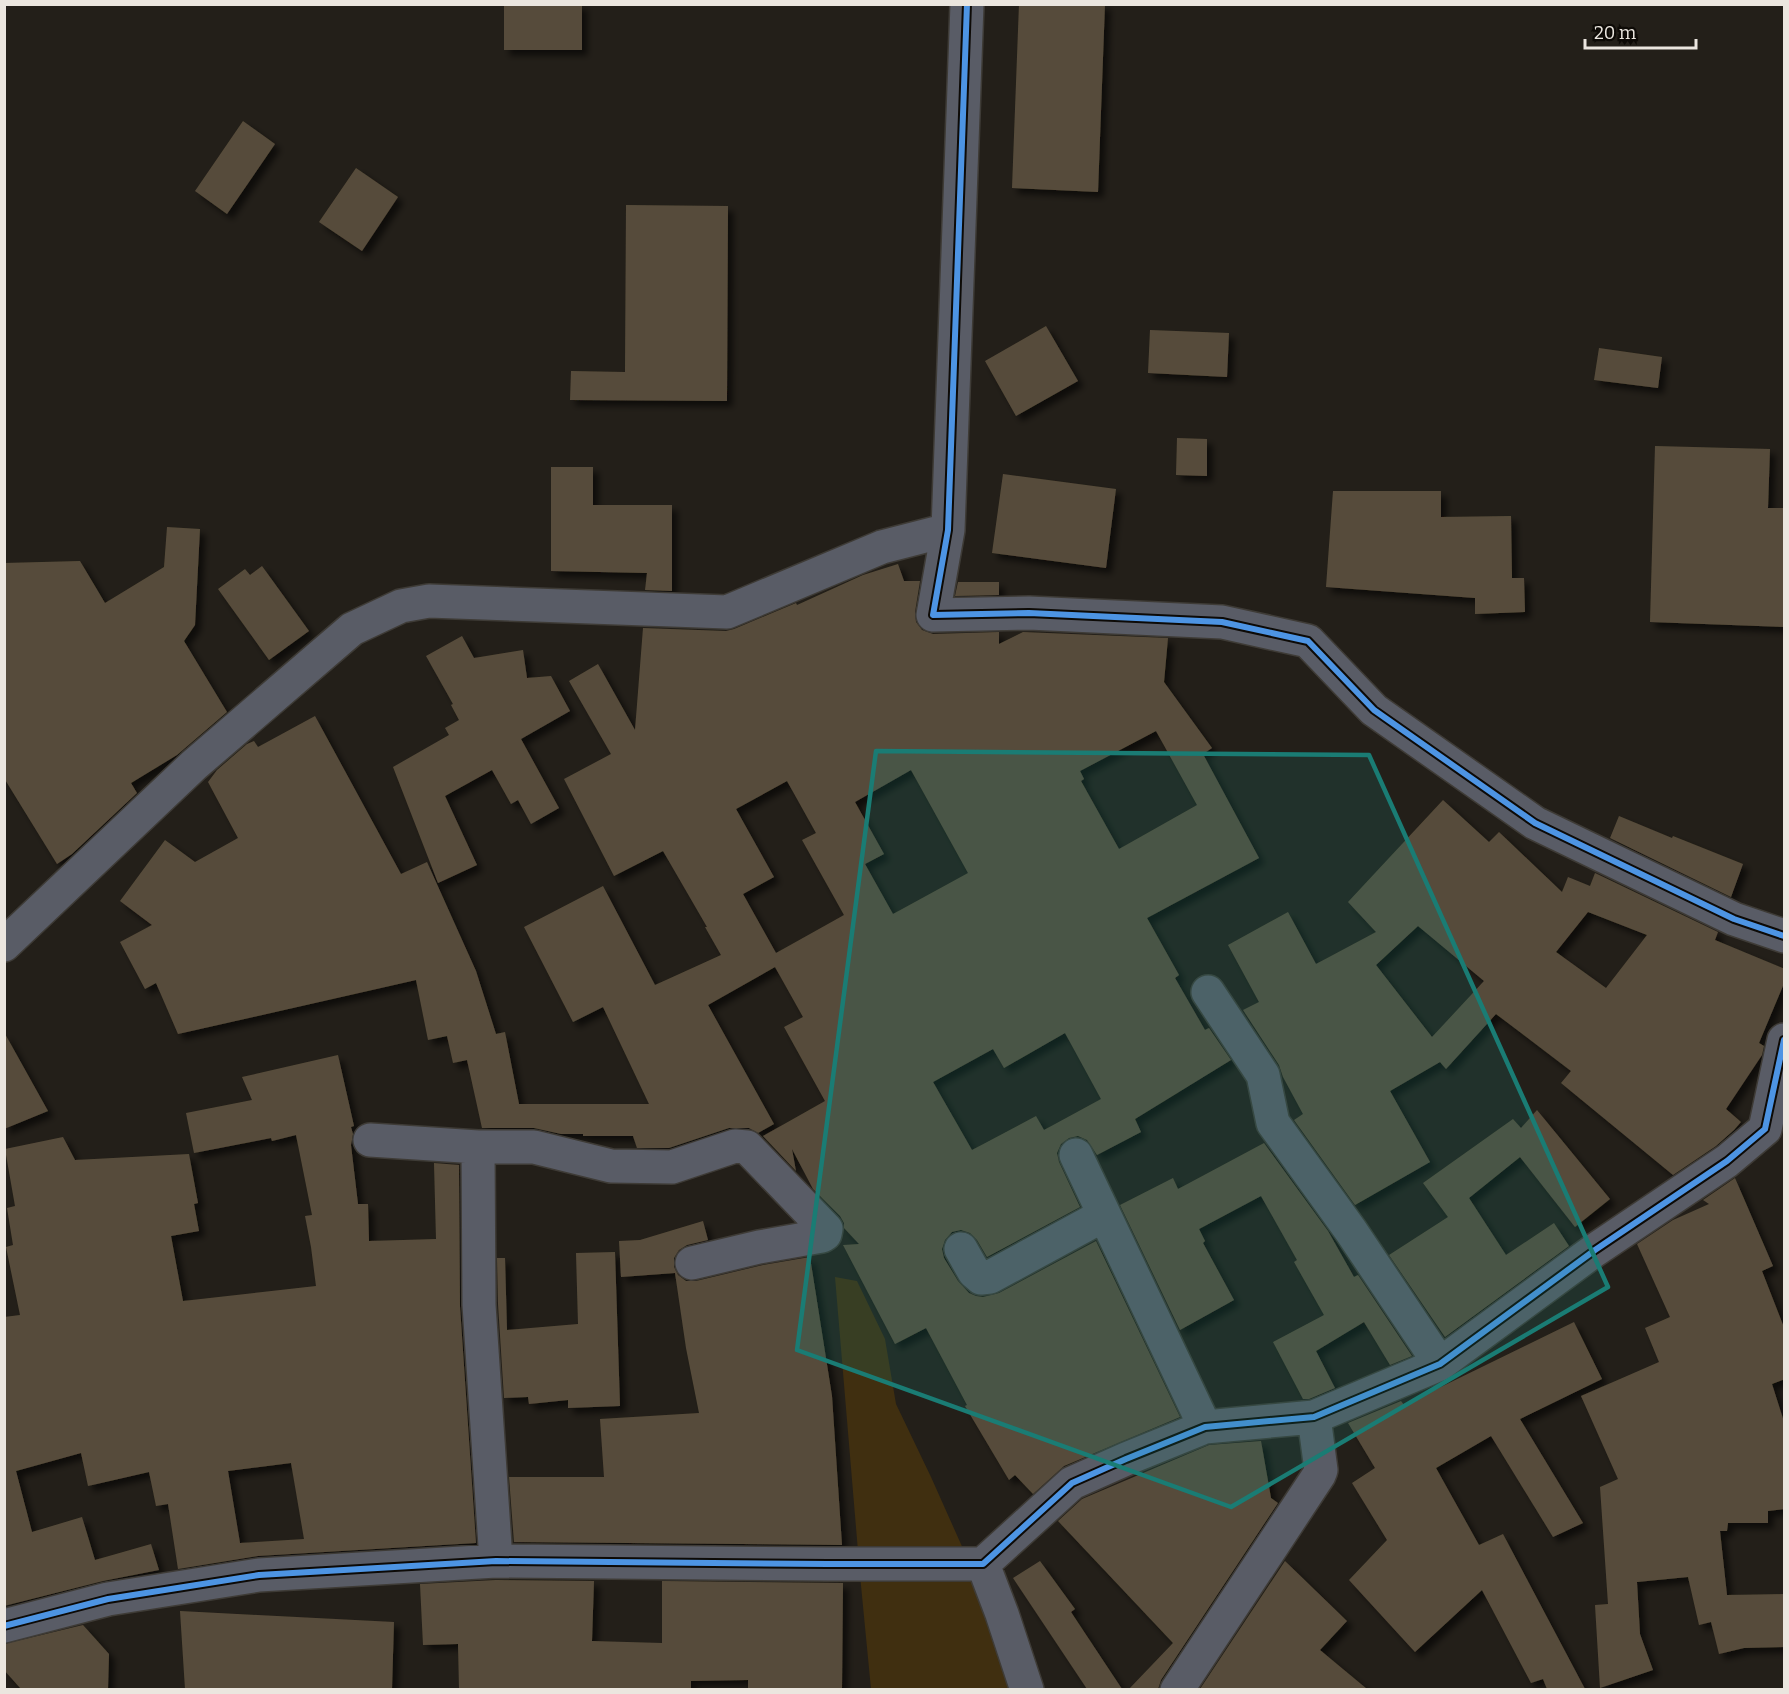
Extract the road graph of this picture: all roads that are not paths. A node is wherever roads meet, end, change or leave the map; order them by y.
1 (967, 4) edge
2 (948, 530) junction
3 (1785, 936) edge
4 (4, 945) edge
5 (1208, 992) dead end
6 (1785, 1040) edge
7 (1775, 1129) edge
8 (370, 1140) dead end
9 (478, 1146) junction
10 (1076, 1155) dead end
11 (1104, 1215) junction
12 (961, 1249) dead end
13 (692, 1263) dead end
14 (1440, 1364) junction
15 (1314, 1417) junction
16 (1205, 1427) junction
17 (496, 1561) junction
18 (983, 1564) junction
19 (4, 1626) edge
20 (1027, 1689) edge
21 (1177, 1689) edge

1 - 2 street
2 - 3 street
2 - 4 street
5 - 14 street
6 - 7 street
7 - 14 street
8 - 9 street
9 - 13 street
9 - 17 street
10 - 11 street
11 - 12 street
11 - 16 street
14 - 15 street
15 - 16 street
15 - 21 street
16 - 18 street
17 - 18 street
17 - 19 street
18 - 20 street

